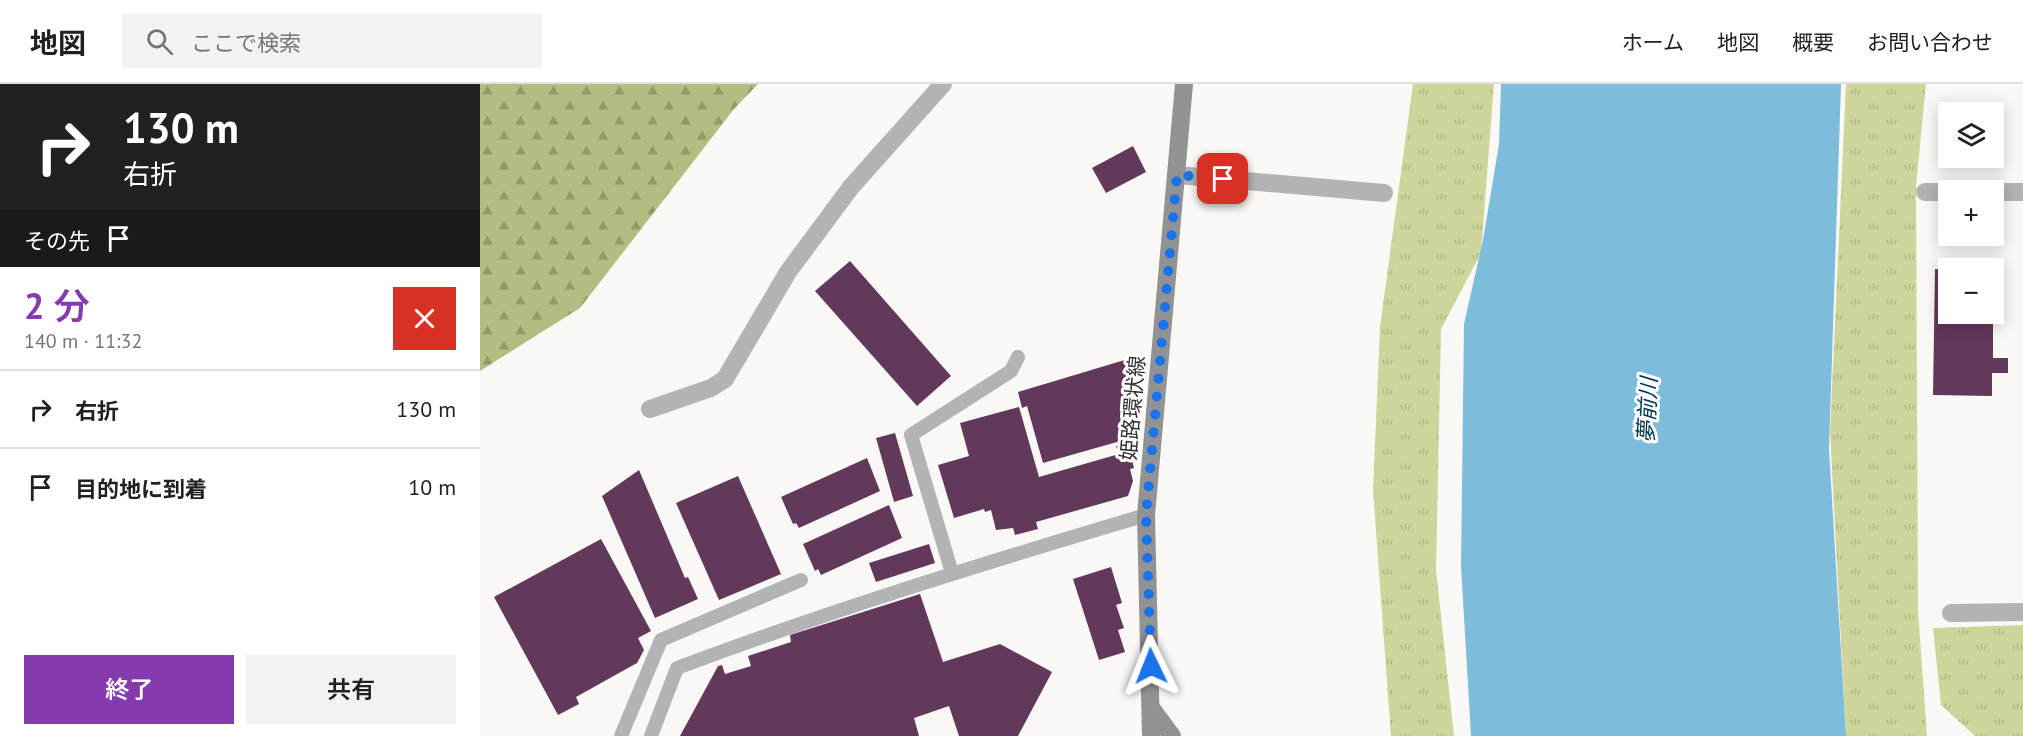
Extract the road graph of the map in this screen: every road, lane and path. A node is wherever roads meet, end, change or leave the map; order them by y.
1 (943, 84) edge
2 (1184, 84) edge
3 (1177, 175) junction
4 (1925, 192) dead end
5 (1938, 192) edge
6 (2004, 192) edge
7 (2023, 192) edge
8 (1384, 193) dead end
9 (1018, 357) dead end
10 (650, 409) dead end
11 (1146, 515) junction
12 (952, 573) junction
13 (801, 580) dead end
14 (2023, 612) edge
15 (1951, 613) dead end
16 (1152, 709) junction
17 (621, 736) edge
18 (651, 736) edge
19 (1151, 736) edge
20 (1172, 736) edge

1 - 10 street
2 - 3 main road, 姫路環状線
3 - 8 street
3 - 11 main road, 姫路環状線
4 - 5 street
6 - 7 street
9 - 12 lane
11 - 12 lane
11 - 16 main road, 姫路環状線
12 - 18 lane
13 - 17 lane
14 - 15 street
16 - 19 main road, 姫路環状線
16 - 20 main road

